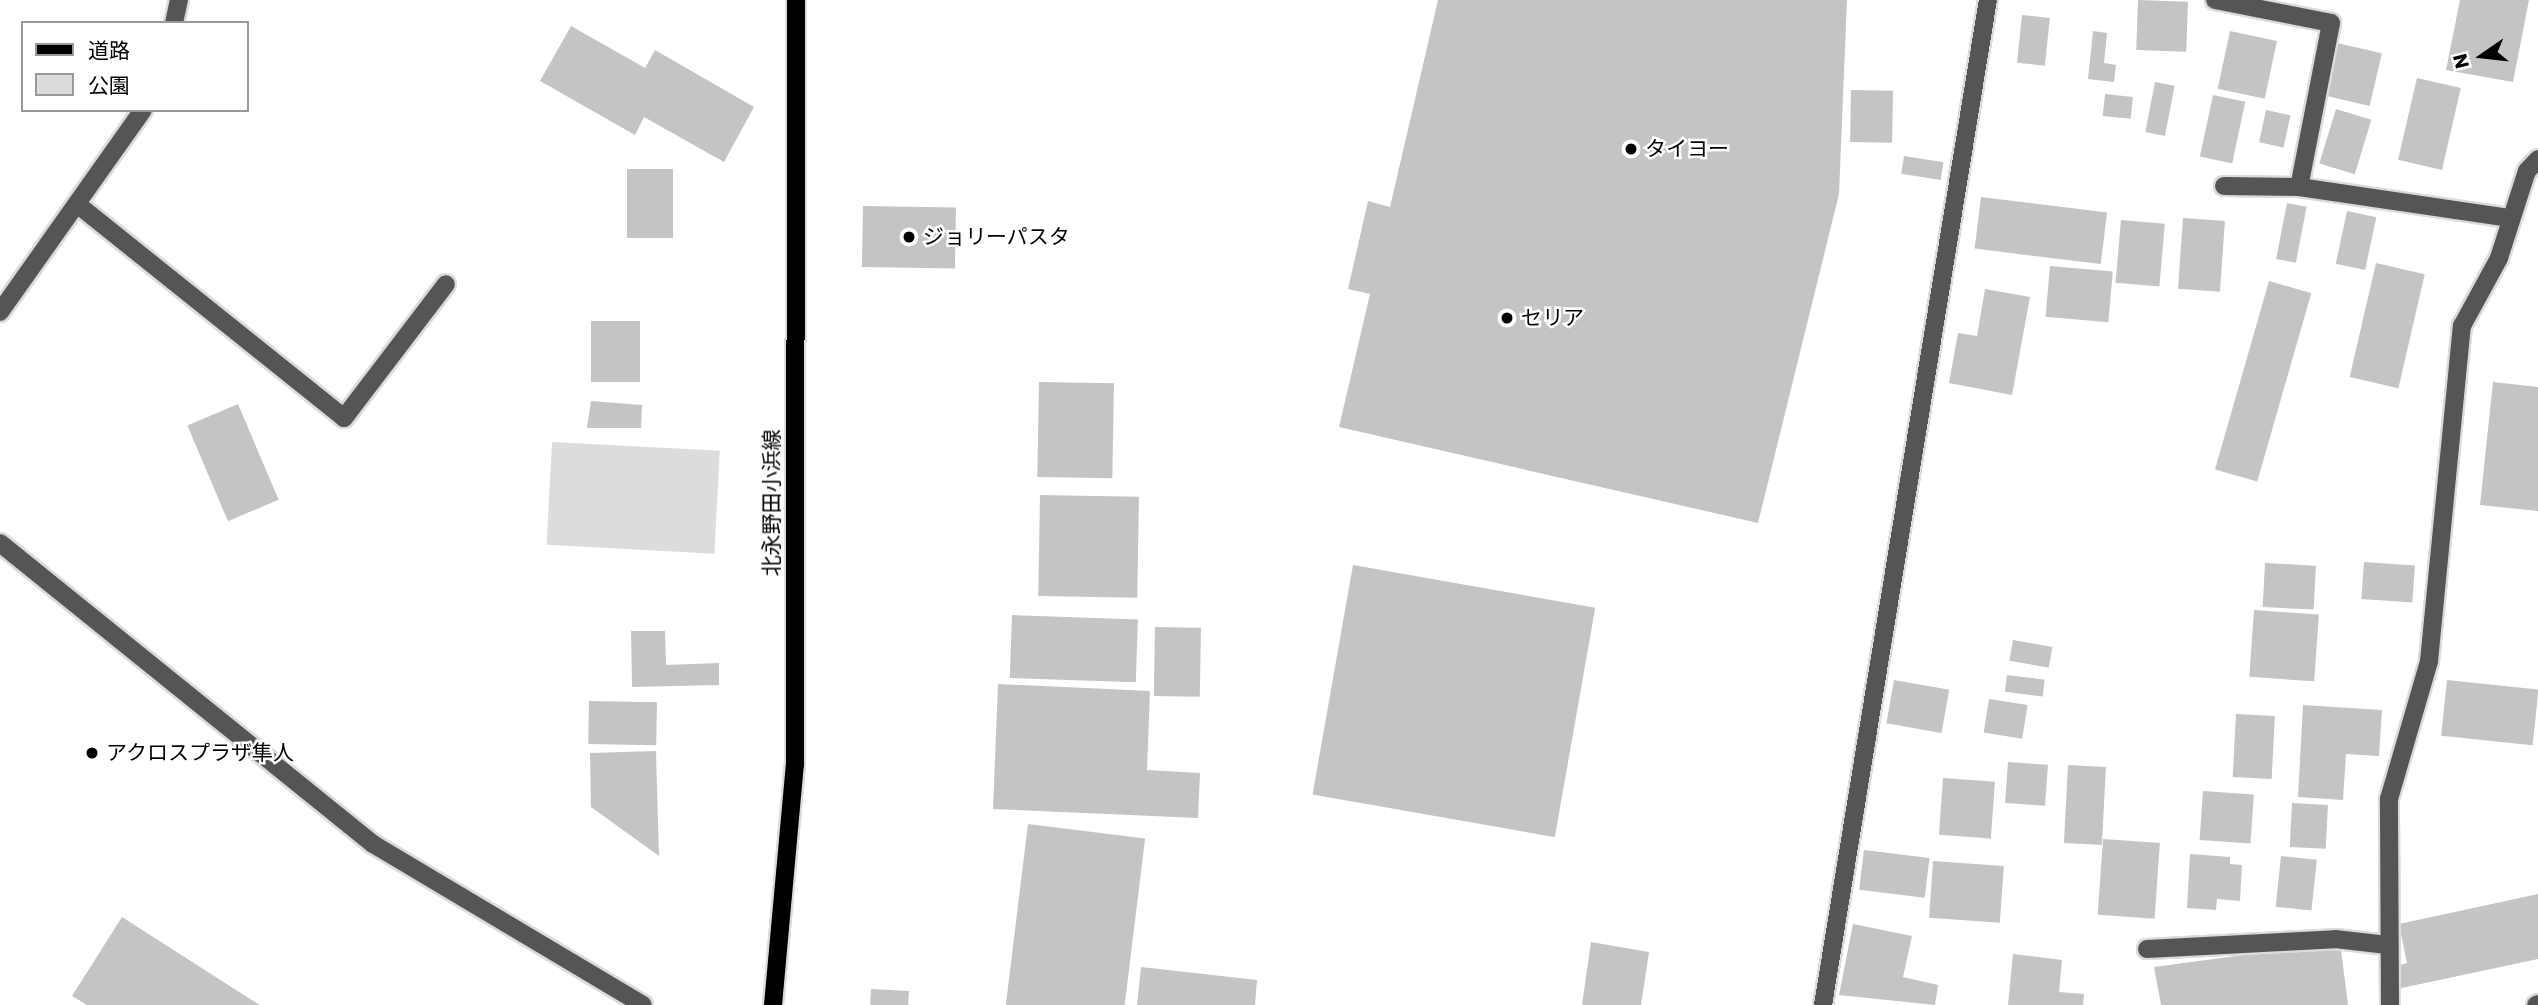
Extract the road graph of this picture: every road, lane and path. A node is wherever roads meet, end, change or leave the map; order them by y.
1 (179, 0) edge
2 (796, 0) edge
3 (1988, 0) edge
4 (2215, 0) edge
5 (174, 21) edge
6 (142, 112) edge
7 (2538, 159) edge
8 (2224, 186) dead end
9 (2299, 187) junction
10 (77, 204) junction
11 (2509, 218) junction
12 (446, 284) dead end
13 (0, 312) edge
14 (0, 543) edge
15 (2388, 945) junction
16 (2147, 949) dead end
17 (643, 1005) edge
18 (773, 1005) edge
19 (1823, 1005) edge
20 (2390, 1005) edge

1 - 5 street
2 - 18 main road, 北永野田小浜線
3 - 19 street
4 - 9 street
6 - 10 street
7 - 11 street
8 - 9 street
9 - 11 street
10 - 12 street
10 - 13 street
11 - 15 street
14 - 17 street
15 - 16 street
15 - 20 street

